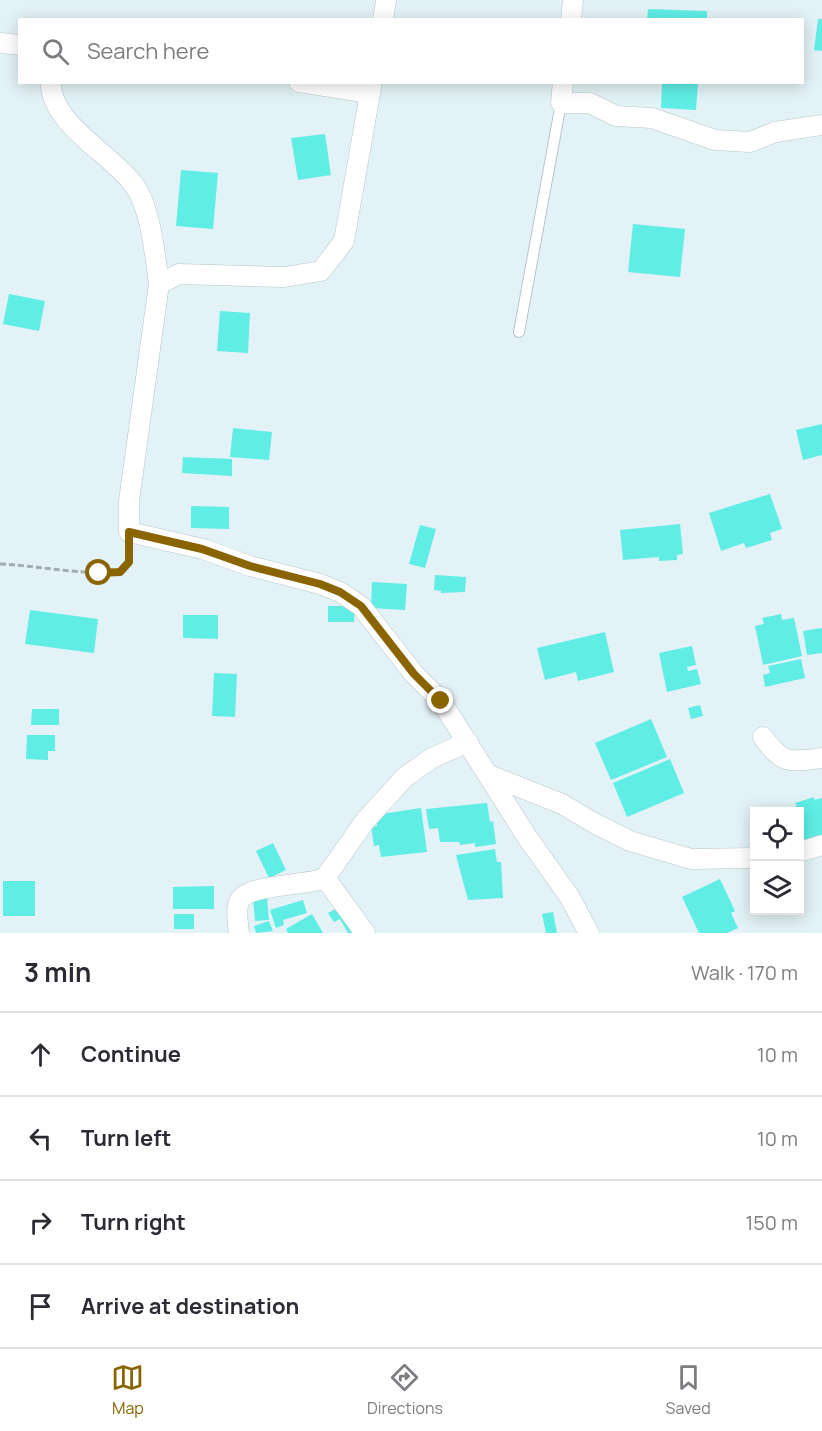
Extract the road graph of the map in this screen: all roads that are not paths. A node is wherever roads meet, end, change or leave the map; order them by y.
1 (386, 0) edge
2 (573, 0) edge
3 (383, 18) edge
4 (571, 18) edge
5 (0, 43) edge
6 (18, 45) edge
7 (51, 84) edge
8 (323, 84) edge
9 (563, 84) edge
10 (371, 88) edge
11 (561, 103) junction
12 (822, 125) edge
13 (159, 284) junction
14 (519, 332) dead end
15 (763, 737) dead end
16 (468, 742) junction
17 (822, 758) edge
18 (489, 775) junction
19 (822, 845) edge
20 (804, 851) edge
21 (750, 858) edge
22 (325, 878) junction
23 (239, 933) edge
24 (365, 933) edge
25 (589, 933) edge

1 - 3 street
2 - 4 street
5 - 6 street
7 - 13 street
8 - 10 street
9 - 11 street
10 - 13 street
11 - 12 street
11 - 14 lane
13 - 16 street
15 - 17 street
16 - 18 street
16 - 22 street
18 - 21 street
18 - 25 street
19 - 20 street
22 - 23 street
22 - 24 street

